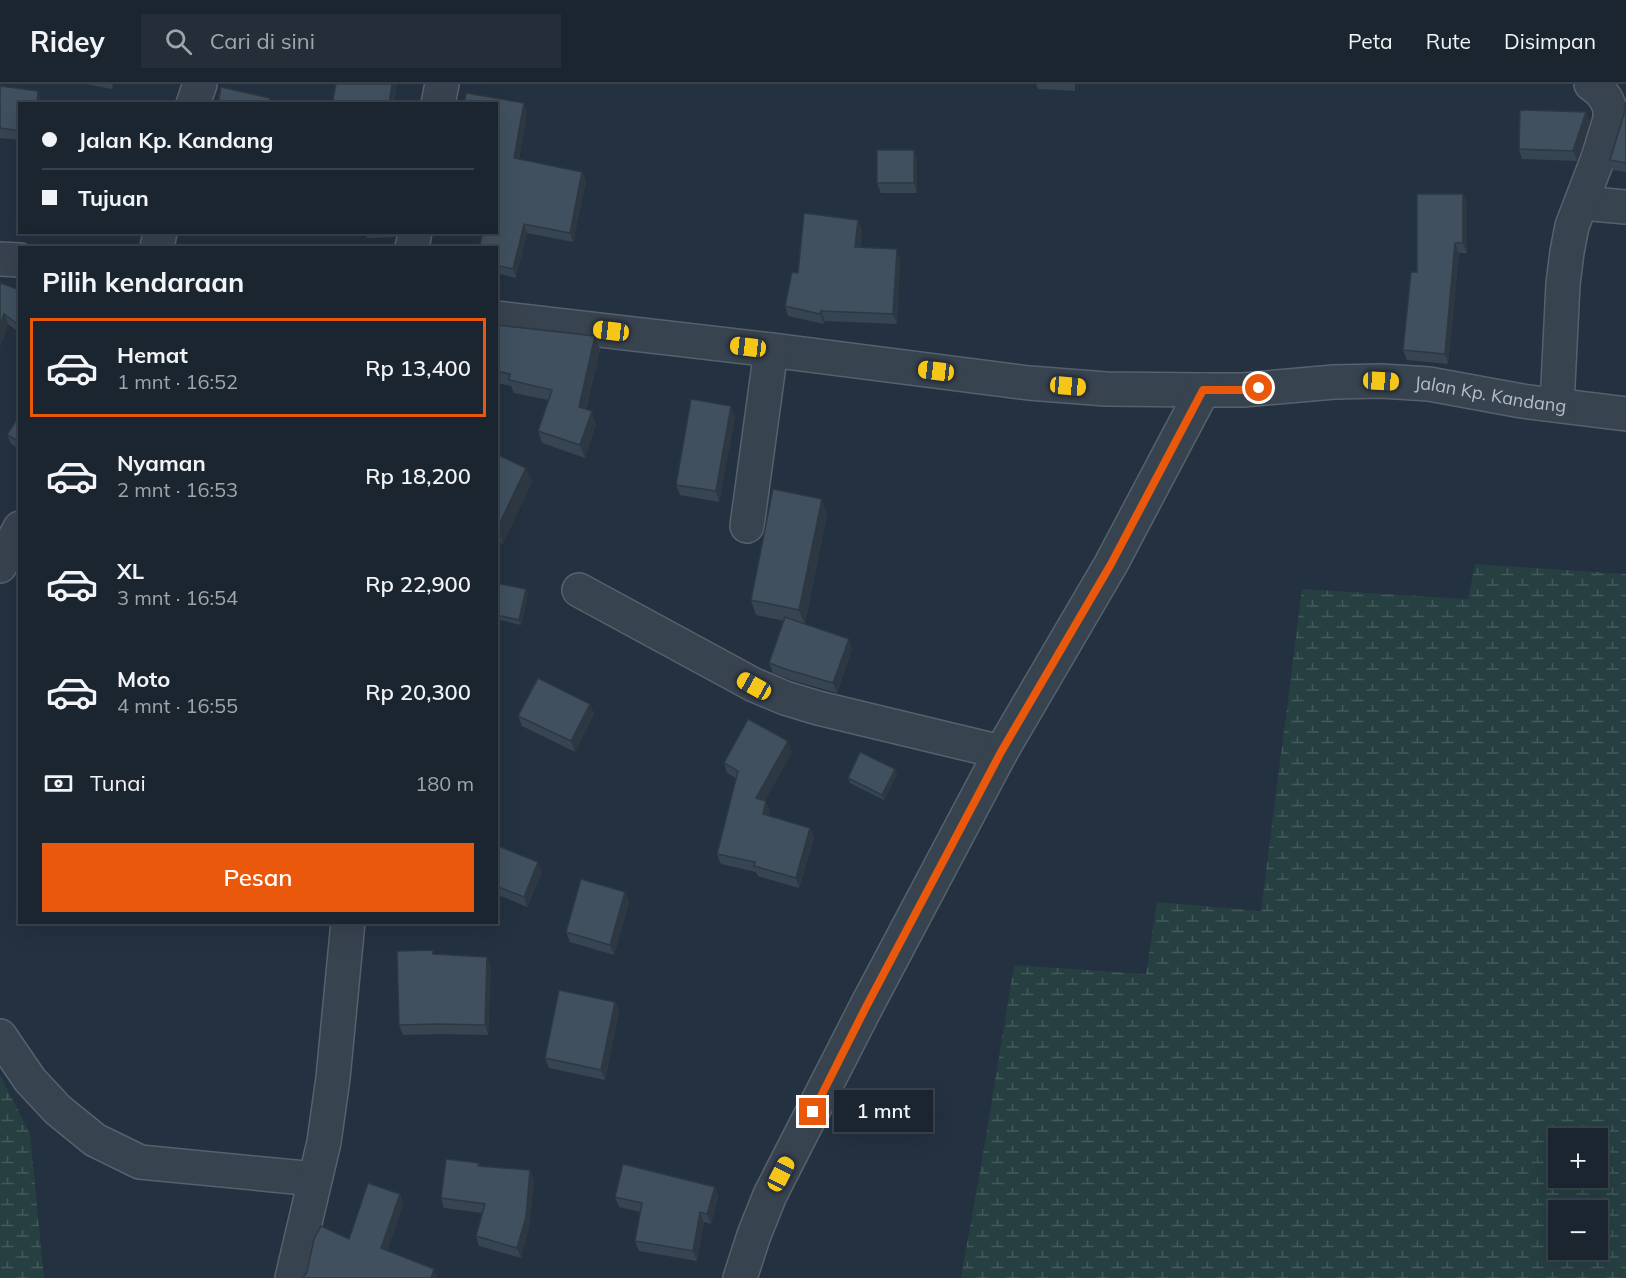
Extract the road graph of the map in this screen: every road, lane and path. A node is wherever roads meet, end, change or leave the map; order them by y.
1 (200, 84) edge
2 (442, 84) edge
3 (1590, 84) edge
4 (194, 102) edge
5 (438, 102) edge
6 (1582, 203) junction
7 (1626, 207) edge
8 (0, 259) edge
9 (18, 260) edge
10 (498, 318) edge
11 (771, 350) junction
12 (1203, 390) junction
13 (1557, 405) junction
14 (1626, 414) edge
15 (747, 526) dead end
16 (18, 532) edge
17 (0, 566) edge
18 (579, 590) dead end
19 (1001, 752) junction
20 (348, 924) edge
21 (0, 1036) edge
22 (315, 1179) junction
23 (292, 1278) edge
24 (740, 1278) edge

1 - 4 street
2 - 5 street
3 - 6 street
6 - 7 street
6 - 13 street
8 - 9 street
10 - 11 street, Jalan Kp. Kandang
11 - 12 street, Jalan Kp. Kandang
11 - 15 street
12 - 13 street, Jalan Kp. Kandang
12 - 19 street
13 - 14 street, Jalan Kp. Kandang
16 - 17 street
18 - 19 street
19 - 24 street
20 - 22 street
21 - 22 street
22 - 23 street

